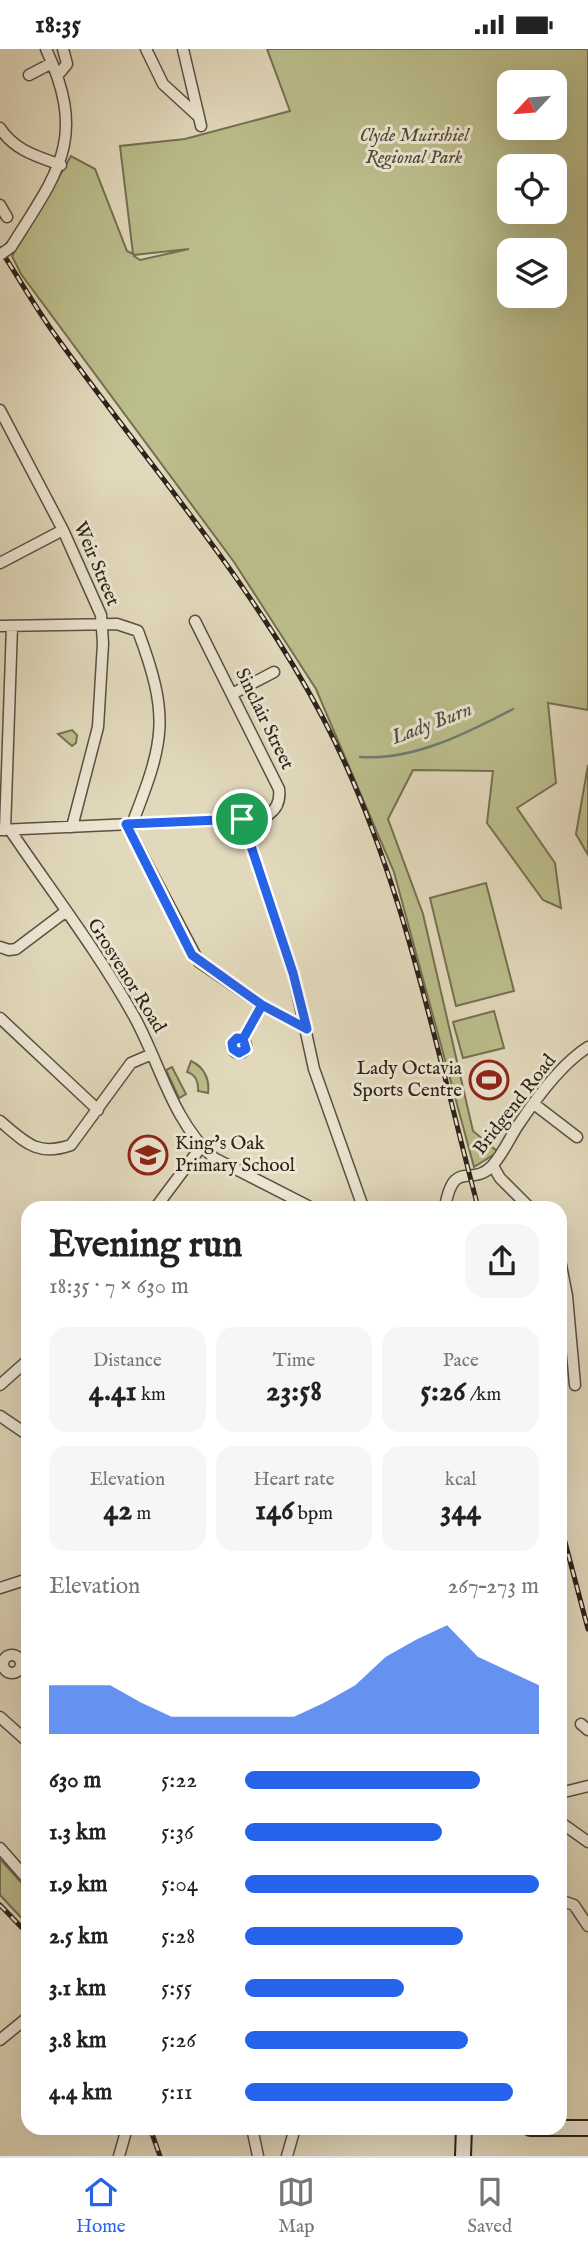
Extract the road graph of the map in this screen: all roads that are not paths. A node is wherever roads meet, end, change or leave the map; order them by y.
1 (46, 49) edge
2 (63, 49) edge
3 (146, 49) edge
4 (183, 49) edge
5 (52, 63) junction
6 (29, 75) dead end
7 (57, 76) junction
8 (0, 128) edge
9 (61, 165) junction
10 (0, 205) edge
11 (8, 217) dead end
12 (0, 255) edge
13 (0, 410) edge
14 (3, 424) edge
15 (63, 530) junction
16 (0, 563) edge
17 (195, 621) dead end
18 (0, 626) edge
19 (12, 626) junction
20 (102, 626) junction
21 (274, 672) dead end
22 (232, 694) junction
23 (242, 819) junction
24 (129, 824) junction
25 (72, 827) junction
26 (5, 830) edge
27 (65, 912) junction
28 (0, 947) edge
29 (262, 1005) junction
30 (0, 1018) edge
31 (307, 1029) junction
32 (243, 1039) dead end
33 (588, 1047) edge
34 (152, 1054) junction
35 (534, 1104) junction
36 (98, 1110) junction
37 (0, 1121) edge
38 (577, 1137) dead end
39 (201, 1147) junction
40 (492, 1166) junction
41 (289, 1198) junction
42 (160, 1201) edge
43 (287, 1201) edge
44 (296, 1201) edge
45 (361, 1201) edge
46 (446, 1201) edge
47 (523, 1201) edge
48 (567, 1296) edge
49 (21, 1366) edge
50 (0, 1385) edge
51 (575, 1385) dead end
52 (0, 1416) edge
53 (21, 1430) edge
54 (21, 1581) edge
55 (0, 1588) edge
56 (0, 1717) edge
57 (21, 1736) edge
58 (588, 1786) edge
59 (567, 1791) edge
60 (567, 1827) edge
61 (588, 1842) edge
62 (0, 1848) edge
63 (21, 1873) edge
64 (567, 1903) edge
65 (588, 1926) edge
66 (21, 2023) edge
67 (0, 2040) edge
68 (567, 2128) edge
69 (588, 2128) edge
70 (125, 2135) edge
71 (254, 2135) edge
72 (293, 2135) edge
73 (464, 2135) edge
74 (119, 2156) edge
75 (258, 2156) edge
76 (287, 2156) edge
77 (463, 2156) edge

1 - 5 street
2 - 7 street
3 - 4 street
5 - 6 street
5 - 7 street
7 - 9 street
8 - 9 street
9 - 12 street, bridge
10 - 11 street
13 - 14 street, Weir Street
14 - 15 street, Weir Street
15 - 16 street
15 - 20 street, Weir Street
17 - 22 street, Sinclair Street
18 - 19 street
19 - 20 street
19 - 26 street
20 - 24 street
20 - 25 street, Weir Street
21 - 22 street
22 - 23 street, Sinclair Street
23 - 24 street, Sinclair Street
23 - 31 street
24 - 25 street, Sinclair Street
24 - 29 street
25 - 26 street, Sinclair Street
26 - 27 street, Grosvenor Road
27 - 28 street
27 - 34 street, Grosvenor Road
29 - 31 street
29 - 32 street
30 - 36 street
31 - 45 street
33 - 35 street, Bridgend Road
34 - 36 street
34 - 39 street, Grosvenor Road
35 - 38 street
35 - 40 street, Bridgend Road
36 - 37 street
39 - 41 street
39 - 42 street
40 - 46 street, Bridgend Road
40 - 47 street
41 - 43 street
41 - 44 street
48 - 51 street
49 - 50 street
52 - 53 street
54 - 55 street
56 - 57 street
58 - 59 street
60 - 61 street
62 - 63 street
64 - 65 street
66 - 67 street
68 - 69 main road
70 - 74 street
71 - 75 street
72 - 76 street
73 - 77 main road

